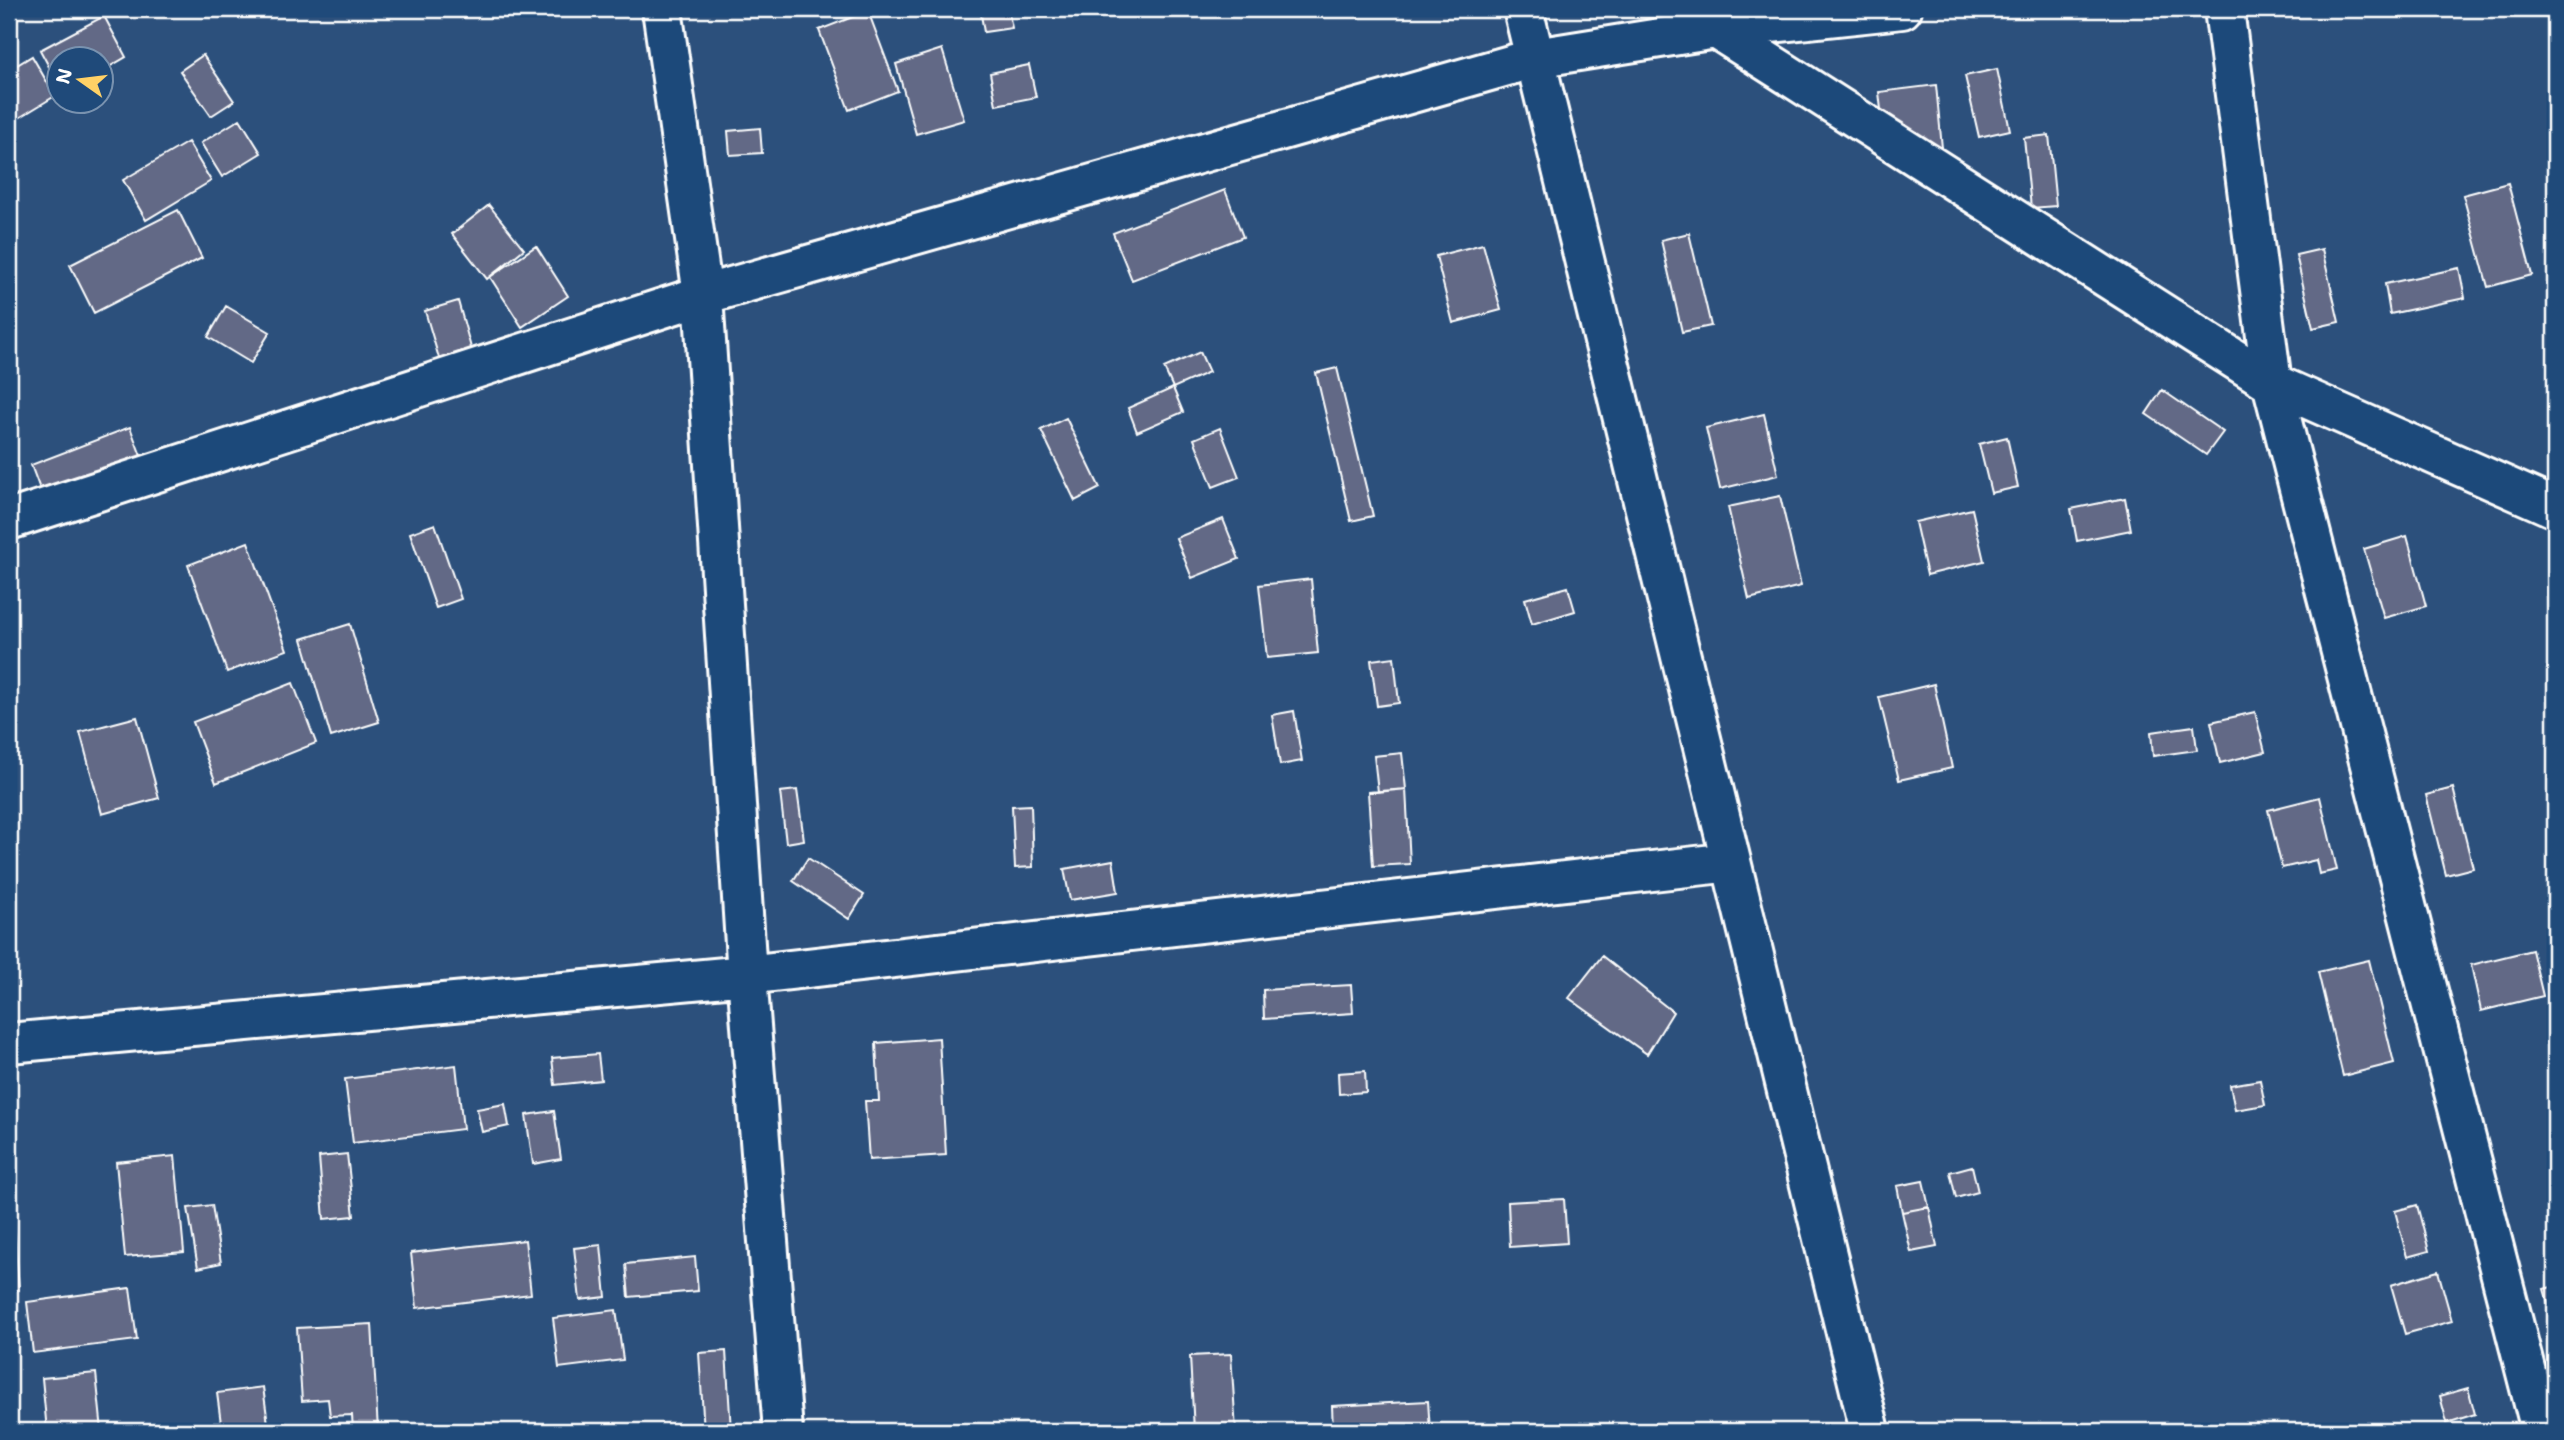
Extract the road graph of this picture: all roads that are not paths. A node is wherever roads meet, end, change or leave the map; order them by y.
1 (662, 9) edge
2 (1523, 9) edge
3 (1902, 9) edge
4 (2224, 9) edge
5 (1716, 29) junction
6 (1535, 58) junction
7 (703, 295) junction
8 (2273, 383) junction
9 (2555, 508) edge
10 (9, 520) edge
11 (1731, 862) junction
12 (747, 975) junction
13 (9, 1043) edge
14 (783, 1431) edge
15 (1870, 1431) edge
16 (2541, 1431) edge

1 - 7 street
2 - 6 street
3 - 5 street
4 - 8 street
5 - 6 street
5 - 8 street
6 - 7 street
6 - 11 street
7 - 10 street
7 - 12 street
8 - 9 street
8 - 16 street
11 - 12 street
11 - 15 street
12 - 13 street
12 - 14 street

